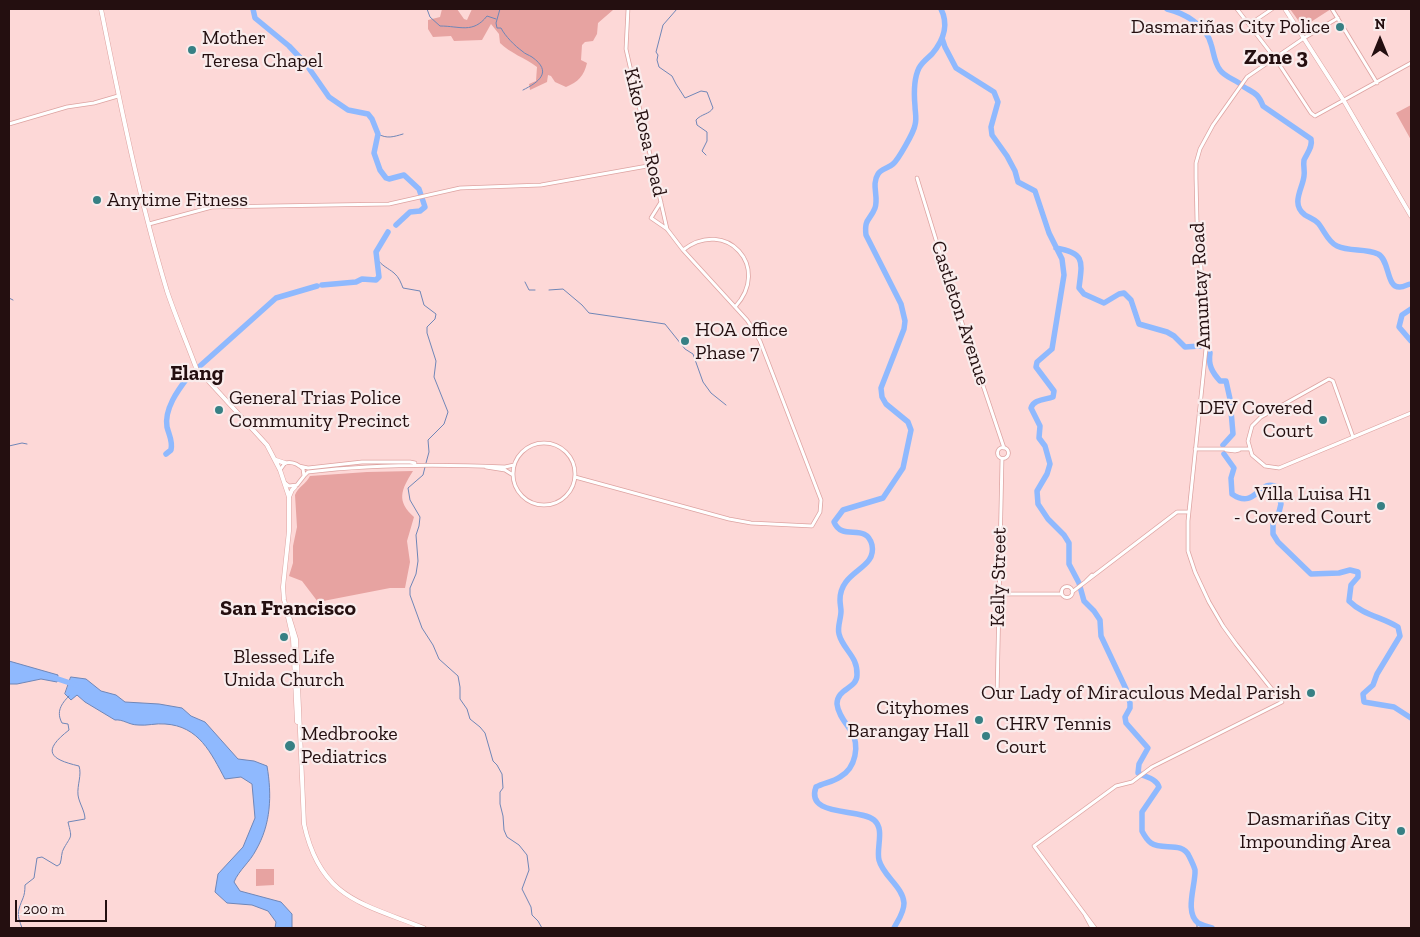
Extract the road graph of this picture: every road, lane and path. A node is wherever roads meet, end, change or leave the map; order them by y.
1 (101, 9) edge
2 (628, 9) edge
3 (1237, 9) edge
4 (1272, 9) edge
5 (1285, 9) edge
6 (1332, 9) edge
7 (1338, 18) junction
8 (1250, 24) junction
9 (1304, 38) junction
10 (1275, 58) junction
11 (1411, 63) edge
12 (1377, 83) junction
13 (118, 96) junction
14 (1344, 101) junction
15 (95, 102) junction
16 (94, 109) dead end
17 (9, 124) edge
18 (653, 164) junction
19 (917, 178) dead end
20 (661, 202) junction
21 (1411, 216) edge
22 (149, 224) junction
23 (667, 229) junction
24 (683, 250) junction
25 (735, 307) junction
26 (1411, 413) edge
27 (1353, 438) junction
28 (1004, 448) junction
29 (1195, 449) junction
30 (1250, 449) junction
31 (1002, 459) junction
32 (276, 460) junction
33 (285, 463) junction
34 (419, 464) junction
35 (514, 465) junction
36 (299, 466) junction
37 (486, 467) junction
38 (280, 470) junction
39 (513, 475) junction
40 (304, 476) junction
41 (575, 477) junction
42 (284, 483) junction
43 (295, 487) junction
44 (289, 497) junction
45 (1189, 512) junction
46 (1071, 590) junction
47 (998, 594) junction
48 (1062, 594) junction
49 (997, 696) dead end
50 (424, 928) edge
51 (1093, 928) edge

1 - 13 main road
2 - 18 street, Kiko Rosa Road
3 - 8 street
4 - 8 street
5 - 9 main road
6 - 7 street
7 - 9 street, Amuntay Road
7 - 12 street
8 - 10 street
9 - 10 street, Amuntay Road
9 - 14 main road
10 - 14 street
10 - 29 street, Amuntay Road
11 - 12 street
12 - 14 street
13 - 15 street
13 - 22 main road
14 - 21 main road
15 - 16 street
15 - 17 street
18 - 20 street, Kiko Rosa Road
18 - 22 street
19 - 28 street, Castleton Avenue
20 - 23 street, Kiko Rosa Road
20 - 23 street
22 - 32 main road
23 - 24 street, Kiko Rosa Road
24 - 25 street, Kiko Rosa Road
24 - 25 street
25 - 41 street, Kiko Rosa Road
26 - 27 street
27 - 30 street
27 - 30 street
28 - 31 street
28 - 31 street
29 - 30 street
29 - 45 street, Amuntay Road
31 - 47 street, Kelly Street
32 - 33 main road
32 - 38 main road
33 - 36 street
33 - 38 street
34 - 36 street
34 - 37 street
34 - 40 street
35 - 37 street
35 - 39 street
35 - 41 street
36 - 40 street
37 - 39 street
38 - 42 main road
39 - 41 street
40 - 43 street
42 - 43 street
42 - 44 main road
43 - 44 main road
44 - 50 main road
45 - 46 street
45 - 51 street, Amuntay Road
46 - 48 street
46 - 48 street
47 - 48 street
47 - 49 street, Kelly Street

